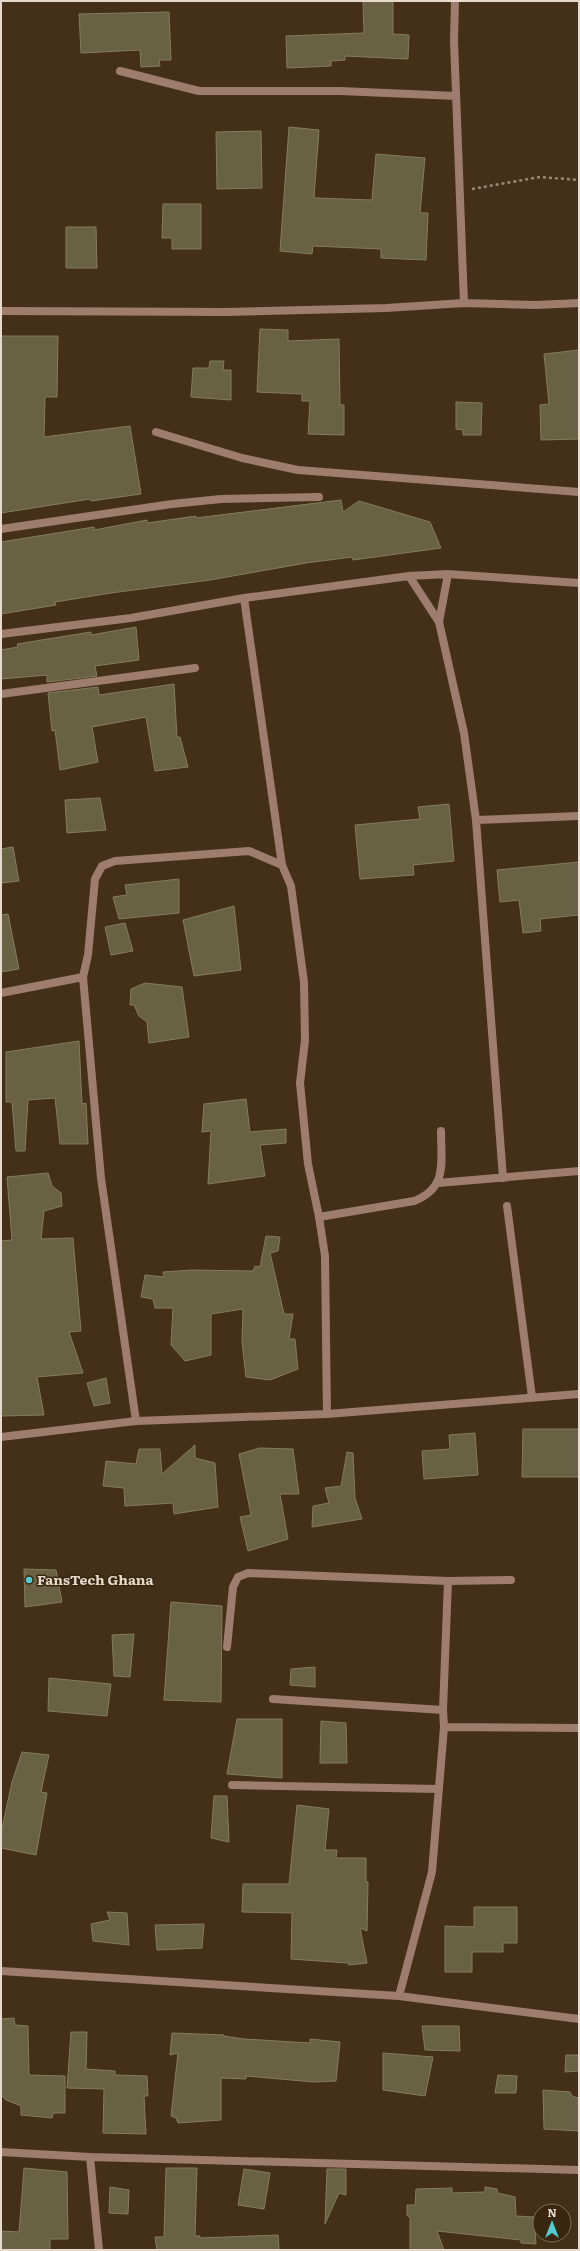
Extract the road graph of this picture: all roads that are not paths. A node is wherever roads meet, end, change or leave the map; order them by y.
1 (455, 1) edge
2 (120, 71) dead end
3 (456, 96) junction
4 (464, 303) junction
5 (579, 303) edge
6 (1, 311) edge
7 (156, 432) dead end
8 (579, 492) edge
9 (319, 497) dead end
10 (1, 529) edge
11 (448, 574) junction
12 (409, 576) junction
13 (579, 583) edge
14 (244, 598) junction
15 (438, 622) junction
16 (1, 634) edge
17 (195, 668) dead end
18 (1, 694) edge
19 (579, 816) edge
20 (476, 820) junction
21 (282, 865) junction
22 (83, 977) junction
23 (1, 993) edge
24 (441, 1131) dead end
25 (579, 1172) edge
26 (503, 1178) junction
27 (438, 1183) junction
28 (507, 1206) dead end
29 (319, 1217) junction
30 (579, 1394) edge
31 (532, 1398) junction
32 (327, 1414) junction
33 (136, 1421) junction
34 (1, 1437) edge
35 (510, 1580) dead end
36 (448, 1581) junction
37 (227, 1647) dead end
38 (273, 1699) dead end
39 (443, 1710) junction
40 (444, 1727) junction
41 (579, 1728) edge
42 (232, 1785) dead end
43 (439, 1789) junction
44 (1, 1970) edge
45 (399, 1996) junction
46 (579, 2018) edge
47 (1, 2152) edge
48 (90, 2157) junction
49 (579, 2170) edge
50 (99, 2250) edge

1 - 3 street
2 - 3 street
3 - 4 street
4 - 5 street
4 - 6 street
7 - 8 street
9 - 10 street
11 - 12 street
11 - 13 street
11 - 15 street
12 - 14 street
12 - 15 street
14 - 16 street
14 - 21 street
15 - 20 street
17 - 18 street
19 - 20 street
20 - 26 street
21 - 22 street
21 - 29 street
22 - 23 street
22 - 33 street
24 - 27 street
25 - 26 street
26 - 27 street
27 - 29 street
28 - 31 street
29 - 32 street
30 - 31 street
31 - 32 street
32 - 33 street
33 - 34 street
35 - 36 street
36 - 37 street
36 - 39 street
38 - 39 street
39 - 40 street
40 - 41 street
40 - 43 street
42 - 43 street
43 - 45 street
44 - 45 street
45 - 46 street
47 - 48 street
48 - 49 street
48 - 50 street

